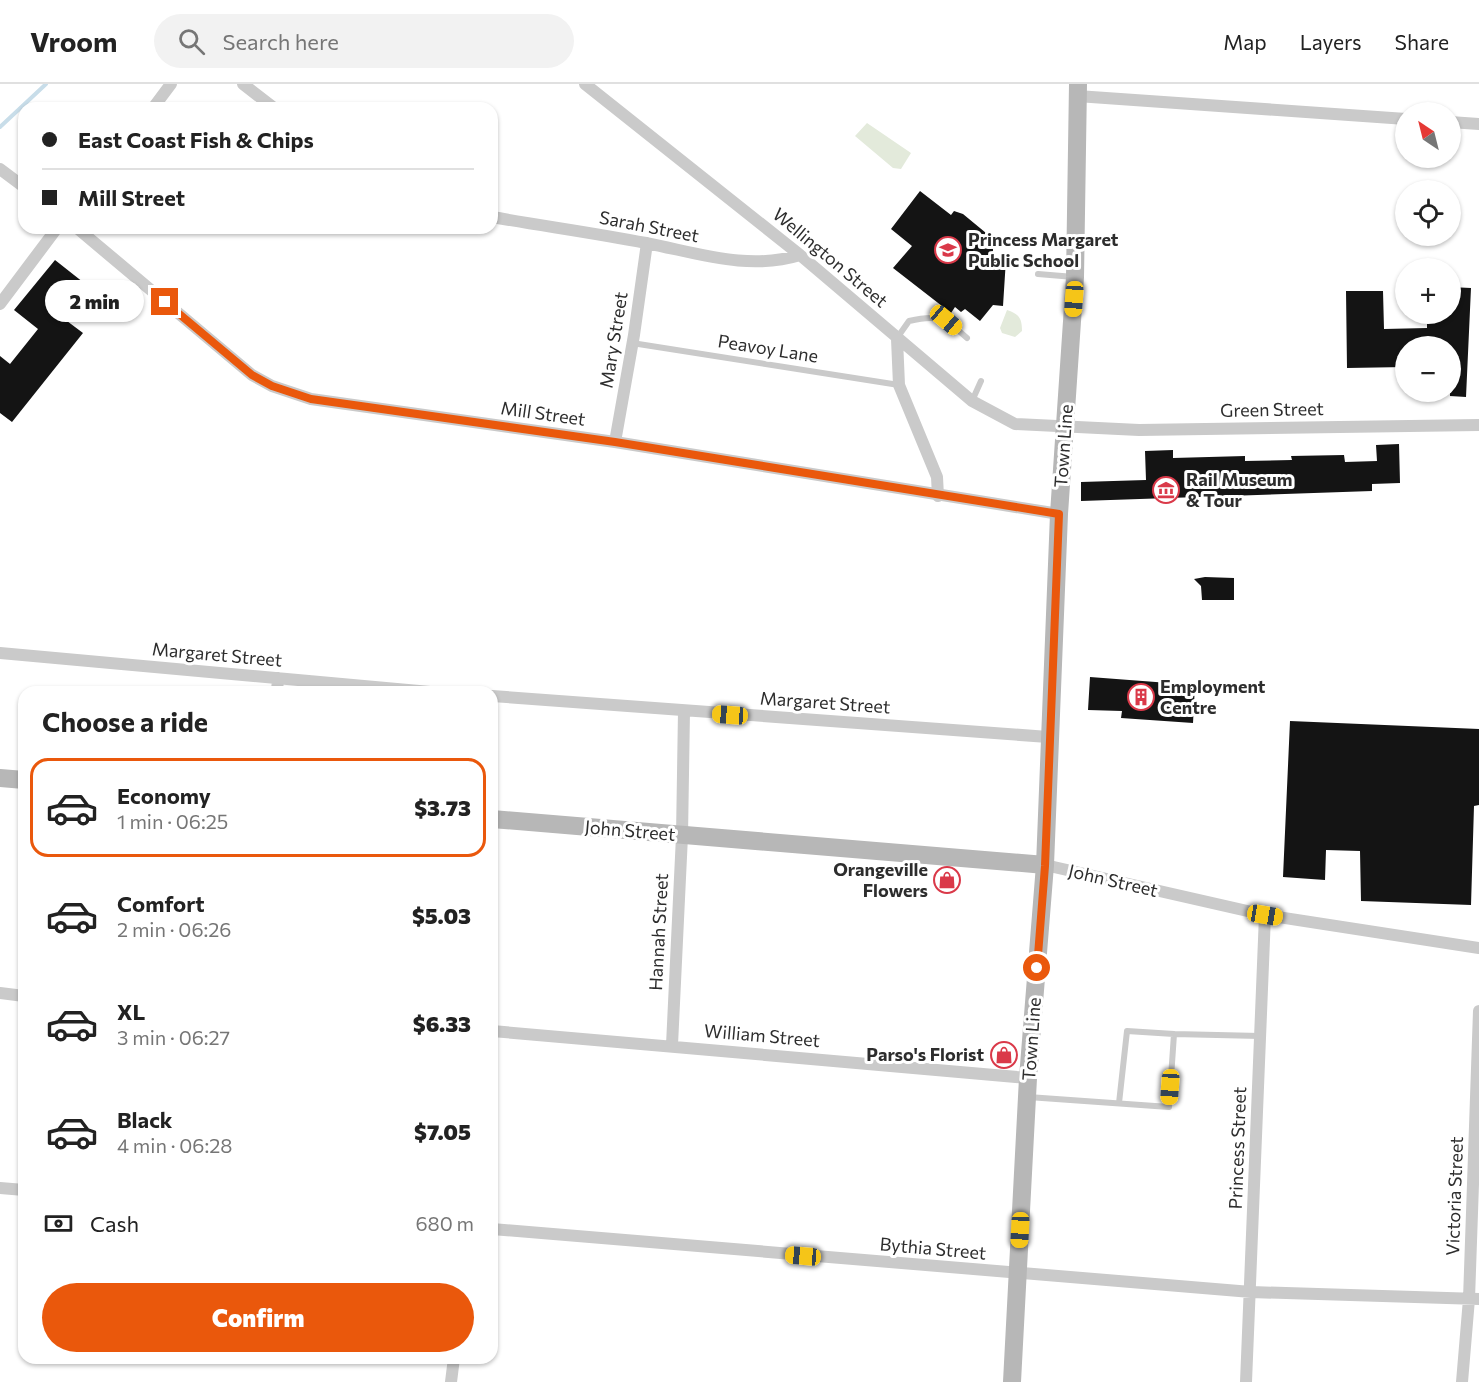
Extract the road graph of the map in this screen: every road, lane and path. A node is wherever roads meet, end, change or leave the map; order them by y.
1 (171, 84) edge
2 (243, 84) edge
3 (585, 84) edge
4 (1077, 90) edge
5 (158, 102) edge
6 (266, 102) edge
7 (1395, 118) edge
8 (1461, 123) edge
9 (1479, 124) edge
10 (0, 169) edge
11 (18, 182) edge
12 (498, 218) edge
13 (52, 234) edge
14 (84, 234) edge
15 (646, 243) junction
16 (800, 255) junction
17 (1038, 274) dead end
18 (1075, 277) junction
19 (0, 304) edge
20 (967, 338) dead end
21 (897, 339) junction
22 (632, 343) junction
23 (981, 381) dead end
24 (898, 385) junction
25 (972, 401) junction
26 (1479, 425) edge
27 (1065, 427) junction
28 (615, 442) junction
29 (938, 496) junction
30 (1059, 514) junction
31 (0, 653) edge
32 (278, 678) junction
33 (277, 686) edge
34 (365, 686) edge
35 (498, 696) edge
36 (684, 711) junction
37 (1048, 737) junction
38 (0, 778) edge
39 (18, 780) edge
40 (498, 820) edge
41 (682, 836) junction
42 (1045, 866) junction
43 (1265, 915) junction
44 (1479, 948) edge
45 (0, 993) edge
46 (18, 995) edge
47 (1479, 1011) edge
48 (498, 1031) edge
49 (1174, 1034) junction
50 (1260, 1036) junction
51 (672, 1045) junction
52 (1028, 1078) junction
53 (1027, 1097) junction
54 (1119, 1103) junction
55 (0, 1188) edge
56 (18, 1190) edge
57 (498, 1230) edge
58 (1018, 1274) junction
59 (1251, 1292) junction
60 (1474, 1299) edge
61 (453, 1364) edge
62 (451, 1382) edge
63 (1012, 1382) edge
64 (1246, 1382) edge
65 (1462, 1382) edge

1 - 5 street
2 - 6 street
3 - 16 street, Wellington Street
4 - 7 street
4 - 18 main road, Town Line
8 - 9 street
10 - 11 street
12 - 15 street, Sarah Street
13 - 19 street
14 - 28 street, Mill Street
15 - 16 street, Sarah Street
15 - 22 street, Mary Street
16 - 21 street, Wellington Street
17 - 18 lane
18 - 27 main road, Town Line
20 - 21 lane
21 - 24 street
21 - 25 street, Wellington Street
22 - 24 lane, Peavoy Lane
22 - 28 street, Mary Street
23 - 25 lane
24 - 29 street
25 - 27 street, Wellington Street
26 - 27 street, Green Street
27 - 30 main road, Town Line
28 - 29 street, Mill Street
29 - 30 street, Mill Street
30 - 37 main road, Town Line
31 - 32 street, Margaret Street
32 - 33 street
32 - 34 street, Margaret Street
35 - 36 street, Margaret Street
36 - 37 street, Margaret Street
36 - 41 street, Hannah Street
37 - 42 main road, Town Line
38 - 39 main road
40 - 41 main road, John Street
41 - 42 main road, John Street
41 - 51 street, Hannah Street
42 - 43 street, John Street
42 - 52 main road, Town Line
43 - 44 street, John Street
43 - 50 street, Princess Street
45 - 46 street
47 - 60 street, Victoria Street
48 - 51 street, William Street
49 - 50 lane
49 - 54 lane
49 - 54 lane
50 - 59 street, Princess Street
51 - 52 street, William Street
52 - 53 main road, Town Line
53 - 54 lane
53 - 58 main road, Town Line
55 - 56 street
57 - 58 street, Bythia Street
58 - 59 street, Bythia Street
58 - 63 main road, Town Line
59 - 60 street, Bythia Street
59 - 64 street, Princess Street
60 - 65 street, Victoria Street
61 - 62 street

